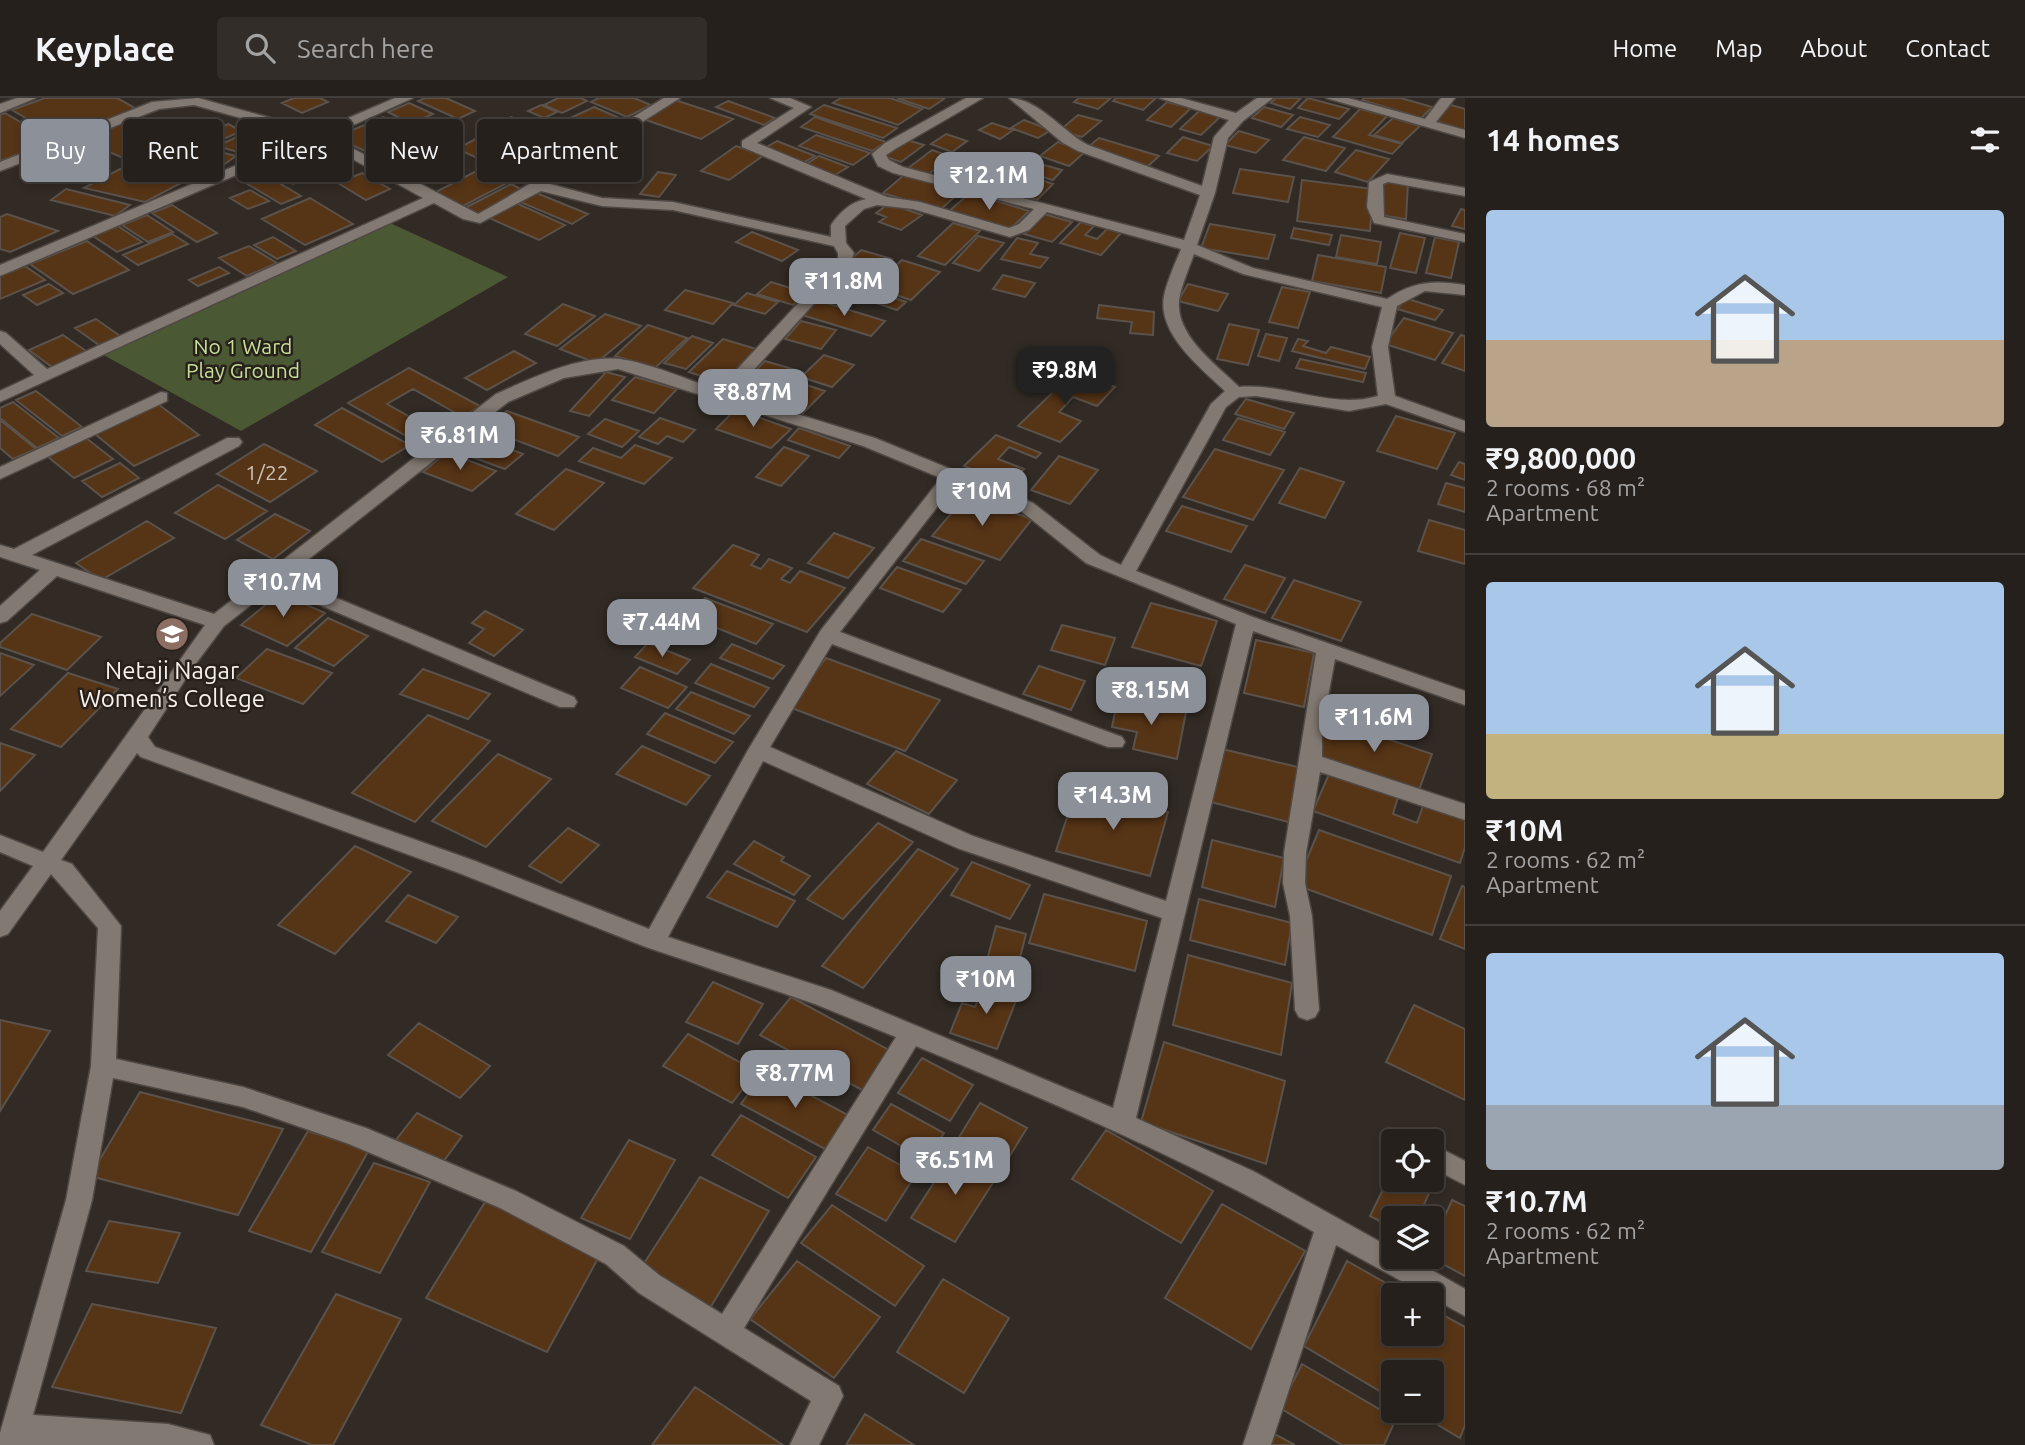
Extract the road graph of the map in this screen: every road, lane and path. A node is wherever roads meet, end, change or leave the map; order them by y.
1 (29, 98) edge
2 (405, 98) edge
3 (673, 98) edge
4 (777, 98) edge
5 (976, 98) edge
6 (1016, 98) edge
7 (1166, 98) edge
8 (1266, 98) edge
9 (1333, 98) edge
10 (1448, 98) edge
11 (179, 99) edge
12 (1356, 101) edge
13 (0, 109) edge
14 (1238, 118) junction
15 (260, 119) edge
16 (352, 121) edge
17 (1428, 124) junction
18 (1465, 134) edge
19 (352, 153) edge
20 (0, 167) edge
21 (237, 170) edge
22 (539, 186) junction
23 (1465, 192) edge
24 (1208, 193) junction
25 (436, 197) junction
26 (882, 200) junction
27 (1044, 207) junction
28 (1465, 238) edge
29 (839, 243) junction
30 (1189, 245) junction
31 (0, 271) edge
32 (1465, 290) edge
33 (1390, 304) junction
34 (0, 337) edge
35 (46, 377) junction
36 (1235, 392) junction
37 (722, 395) junction
38 (0, 397) edge
39 (161, 397) dead end
40 (1387, 399) junction
41 (1465, 427) edge
42 (233, 442) dead end
43 (0, 474) edge
44 (952, 476) junction
45 (8, 554) edge
46 (54, 568) junction
47 (1125, 574) junction
48 (272, 578) junction
49 (0, 617) edge
50 (1246, 621) junction
51 (217, 622) junction
52 (828, 635) junction
53 (1327, 649) junction
54 (1465, 698) edge
55 (567, 702) dead end
56 (137, 738) junction
57 (1115, 742) dead end
58 (758, 750) junction
59 (1311, 761) junction
60 (1465, 812) edge
61 (0, 843) edge
62 (48, 864) junction
63 (1174, 913) junction
64 (0, 928) edge
65 (654, 941) junction
66 (1307, 1010) dead end
67 (911, 1034) junction
68 (103, 1066) junction
69 (1122, 1124) junction
70 (1444, 1162) edge
71 (1465, 1174) edge
72 (1329, 1227) junction
73 (1465, 1303) edge
74 (726, 1332) junction
75 (14, 1436) edge
76 (200, 1445) edge
77 (804, 1445) edge
78 (1257, 1445) edge

1 - 13 street
2 - 16 street
3 - 22 street
4 - 26 street
5 - 27 street
6 - 24 street
7 - 14 street
8 - 14 street
9 - 12 street
10 - 17 street
11 - 15 street
11 - 20 street
12 - 17 street
14 - 24 street
17 - 18 street
19 - 25 street
21 - 31 street
22 - 25 street
22 - 29 street
23 - 28 street
24 - 30 street
25 - 35 street
26 - 27 street
26 - 29 street
27 - 30 street
29 - 37 street
30 - 33 street
30 - 36 street
32 - 33 street
33 - 40 street
34 - 35 street
35 - 38 street
36 - 40 street
36 - 47 street
37 - 44 street
37 - 48 street
39 - 43 street
40 - 41 street
42 - 45 street
44 - 47 street
44 - 52 street
45 - 46 street
46 - 49 street
46 - 51 street
47 - 50 street
48 - 51 street
48 - 55 street
50 - 53 street
50 - 63 street
51 - 56 street
52 - 57 street
52 - 58 street
53 - 54 street
53 - 59 street
56 - 62 street
56 - 65 street
58 - 63 street
58 - 65 street
59 - 60 street
59 - 66 street
61 - 62 street
62 - 64 street
62 - 68 street
63 - 69 street
65 - 67 street
67 - 69 street
67 - 74 street
68 - 74 street
68 - 75 street
69 - 72 street
70 - 71 street
72 - 73 street
72 - 78 street
74 - 77 street
75 - 76 street

